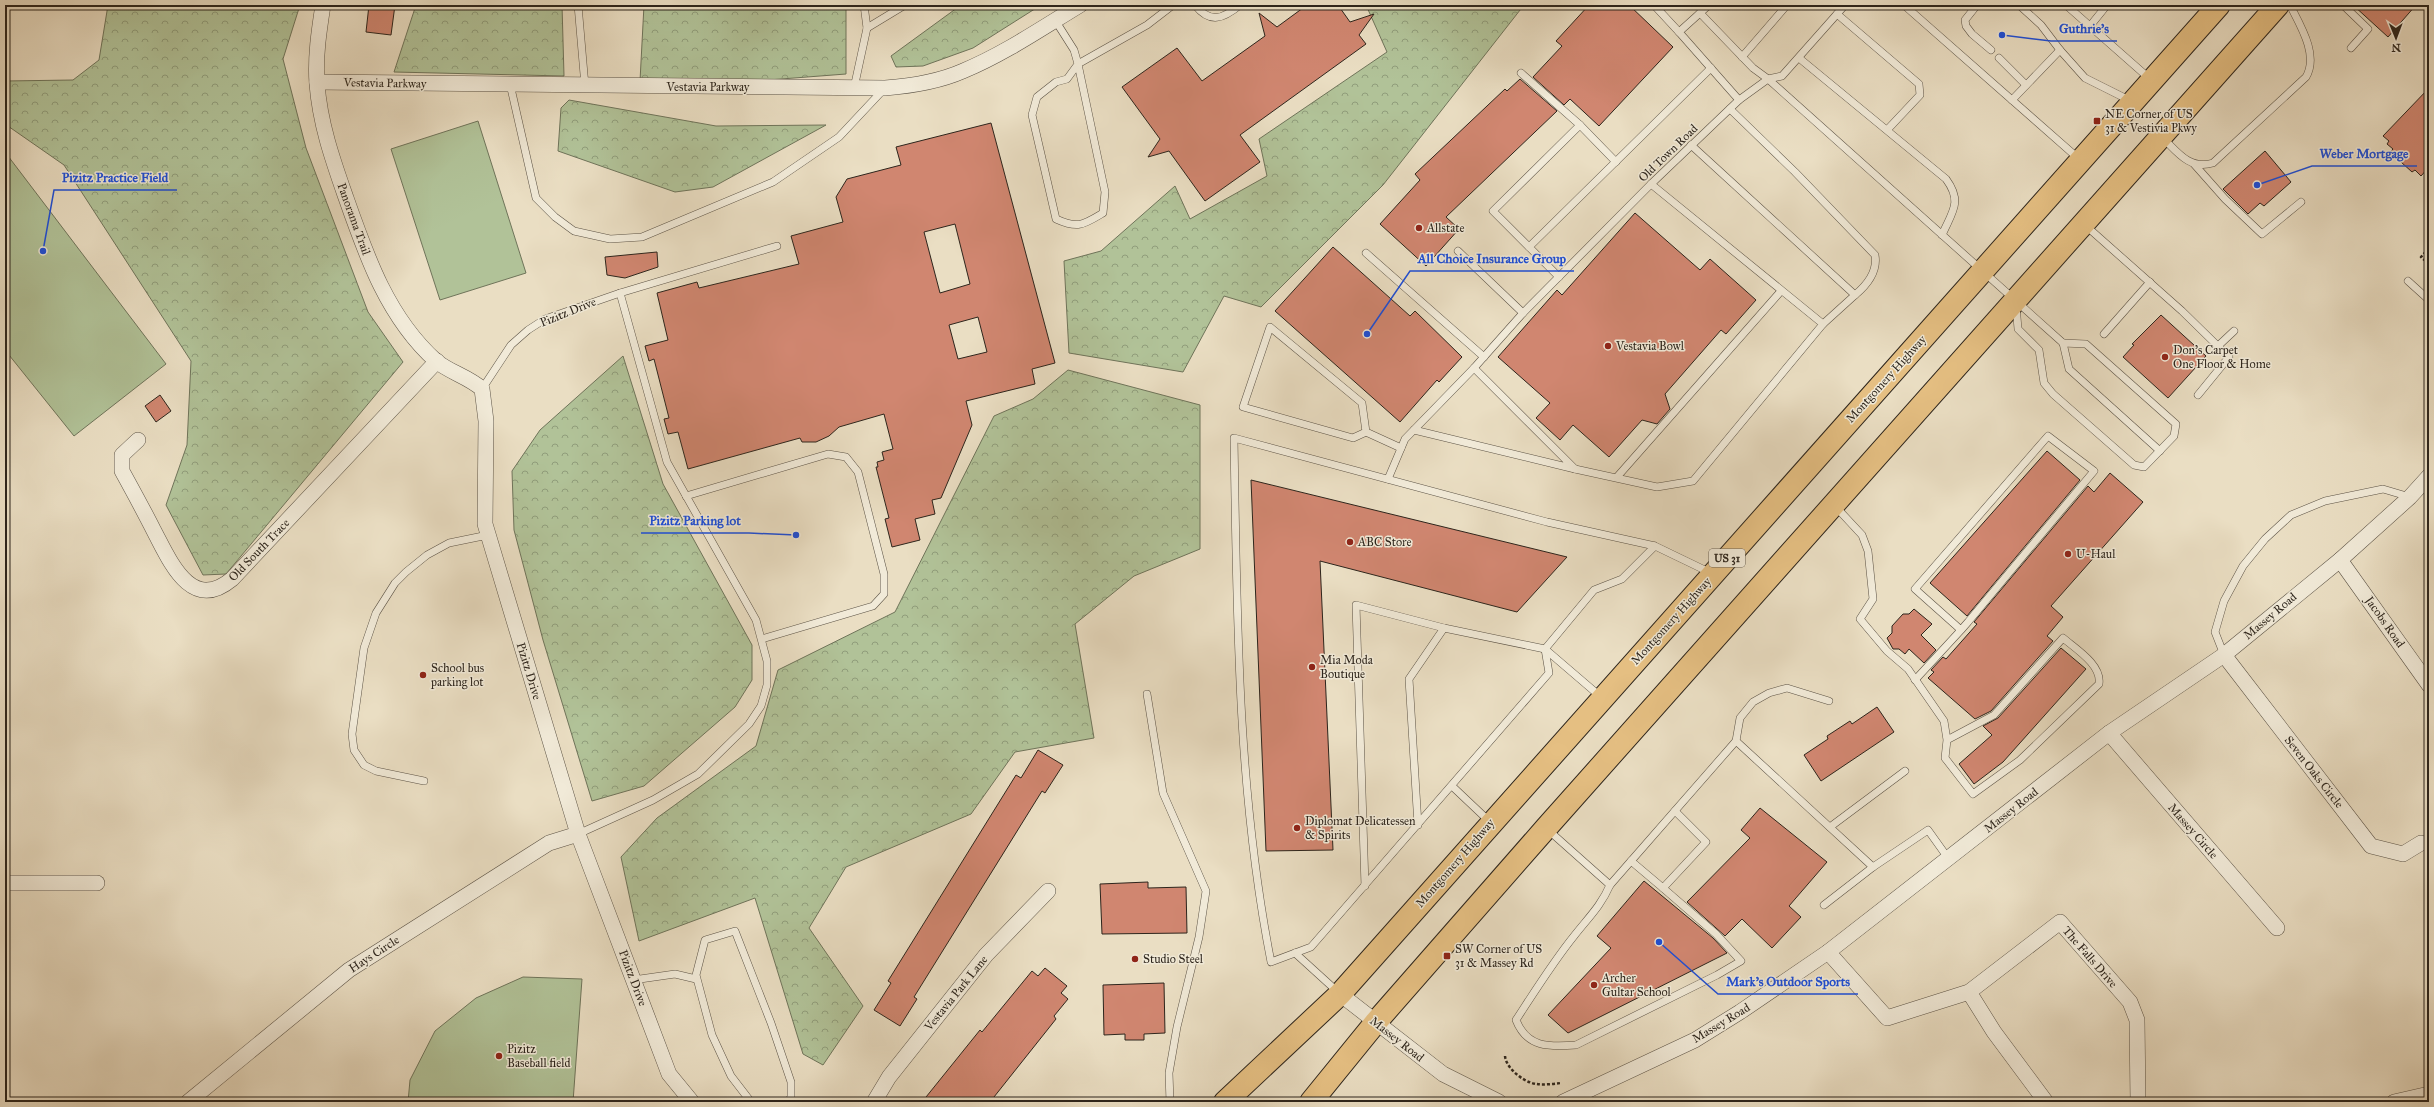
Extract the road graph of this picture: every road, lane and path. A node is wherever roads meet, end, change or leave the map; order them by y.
1 (323, 5) edge
2 (578, 5) edge
3 (864, 5) edge
4 (905, 5) edge
5 (1080, 5) edge
6 (1173, 5) edge
7 (1195, 5) edge
8 (1240, 5) edge
9 (1654, 5) edge
10 (1709, 5) edge
11 (1787, 5) edge
12 (1845, 5) edge
13 (1904, 5) edge
14 (1977, 5) edge
15 (2019, 5) edge
16 (2066, 5) edge
17 (2106, 5) edge
18 (2218, 5) edge
19 (2278, 5) edge
20 (2290, 5) edge
21 (2343, 5) edge
22 (1700, 13) junction
23 (1837, 14) junction
24 (1055, 20) junction
25 (2090, 26) junction
26 (868, 28) junction
27 (1679, 32) junction
28 (2351, 48) dead end
29 (1991, 50) dead end
30 (2060, 50) junction
31 (1742, 57) junction
32 (1799, 58) junction
33 (1999, 58) dead end
34 (1078, 64) junction
35 (1711, 68) junction
36 (1521, 73) dead end
37 (1768, 79) junction
38 (2152, 80) junction
39 (317, 82) junction
40 (510, 84) junction
41 (2026, 85) junction
42 (585, 86) junction
43 (854, 88) junction
44 (885, 88) junction
45 (1739, 100) junction
46 (2012, 100) junction
47 (2133, 102) junction
48 (1730, 109) junction
49 (1580, 125) junction
50 (1888, 130) junction
51 (2161, 136) junction
52 (1691, 146) junction
53 (2080, 160) junction
54 (1616, 162) junction
55 (2194, 164) junction
56 (1651, 184) junction
57 (2301, 202) dead end
58 (2084, 223) junction
59 (1942, 235) junction
60 (776, 246) dead end
61 (1530, 247) junction
62 (2429, 248) edge
63 (1458, 251) dead end
64 (1366, 253) dead end
65 (2429, 264) edge
66 (1983, 270) junction
67 (1559, 277) junction
68 (2408, 280) dead end
69 (2150, 282) junction
70 (1781, 291) junction
71 (620, 293) junction
72 (1855, 295) junction
73 (2016, 299) junction
74 (2429, 300) edge
75 (1523, 313) junction
76 (1823, 324) junction
77 (2234, 331) dead end
78 (2104, 334) dead end
79 (2064, 343) junction
80 (2218, 346) junction
81 (1484, 357) junction
82 (437, 361) junction
83 (1474, 368) junction
84 (482, 389) junction
85 (2198, 395) dead end
86 (1414, 430) junction
87 (1366, 432) junction
88 (138, 440) dead end
89 (1401, 448) junction
90 (2160, 450) junction
91 (1575, 469) junction
92 (2429, 476) edge
93 (1617, 477) junction
94 (1388, 479) junction
95 (686, 496) junction
96 (2410, 497) junction
97 (1833, 505) junction
98 (488, 534) junction
99 (1655, 546) junction
100 (2340, 560) junction
101 (1713, 574) junction
102 (1444, 628) junction
103 (1961, 630) junction
104 (762, 639) junction
105 (1545, 649) junction
106 (2224, 655) junction
107 (1915, 680) junction
108 (2429, 685) edge
109 (1147, 694) dead end
110 (1602, 698) junction
111 (1829, 701) dead end
112 (2109, 734) junction
113 (1947, 740) junction
114 (1736, 741) junction
115 (1904, 771) dead end
116 (424, 781) dead end
117 (1453, 787) junction
118 (1675, 811) junction
119 (1491, 823) junction
120 (1418, 825) junction
121 (1830, 827) junction
122 (1546, 828) junction
123 (578, 834) junction
124 (2421, 844) dead end
125 (1948, 858) junction
126 (1631, 861) junction
127 (1873, 867) junction
128 (5, 883) edge
129 (97, 883) dead end
130 (1610, 885) junction
131 (1365, 886) junction
132 (1663, 888) junction
133 (1048, 891) dead end
134 (1824, 905) dead end
135 (2276, 928) dead end
136 (1828, 952) junction
137 (1295, 953) junction
138 (696, 979) junction
139 (634, 980) junction
140 (1969, 992) junction
141 (1340, 994) junction
142 (1376, 1022) junction
143 (1505, 1056) dead end
144 (1568, 1082) dead end
145 (2429, 1094) edge
146 (686, 1100) edge
147 (188, 1102) edge
148 (751, 1102) edge
149 (786, 1102) edge
150 (874, 1102) edge
151 (1170, 1102) edge
152 (1225, 1102) edge
153 (1311, 1102) edge
154 (1499, 1102) edge
155 (1563, 1102) edge
156 (2046, 1102) edge
157 (2138, 1102) edge
158 (2394, 1102) edge

1 - 39 street, Panorama Trail
2 - 42 lane
3 - 26 lane
4 - 26 lane
5 - 24 street, Vestavia Parkway
6 - 34 lane
7 - 8 lane
9 - 27 lane
10 - 22 lane
11 - 31 lane
12 - 23 lane, Old Town Road
13 - 46 lane
14 - 29 lane
15 - 30 lane
16 - 25 lane
17 - 25 lane
18 - 38 main road, Montgomery Highway / US 31
19 - 51 main road
20 - 55 lane
21 - 28 lane
22 - 27 lane
22 - 31 lane
23 - 32 lane, Old Town Road
23 - 50 lane
24 - 34 lane
24 - 44 street, Vestavia Parkway
25 - 38 lane
26 - 43 lane
27 - 35 lane
30 - 41 lane
30 - 47 lane
31 - 37 lane
32 - 37 lane, Old Town Road
32 - 50 lane
33 - 41 lane
34 - 34 lane
35 - 45 lane
35 - 54 lane
36 - 49 lane
37 - 45 lane, Old Town Road
37 - 59 lane
38 - 47 main road, Montgomery Highway / US 31
39 - 40 street, Vestavia Parkway
39 - 82 street, Panorama Trail
40 - 42 street, Vestavia Parkway
40 - 44 lane
41 - 46 lane
42 - 43 street, Vestavia Parkway
43 - 44 street, Vestavia Parkway
45 - 48 lane, Old Town Road
46 - 53 lane
47 - 53 main road, Montgomery Highway / US 31
48 - 52 lane, Old Town Road
48 - 72 lane
49 - 54 lane
49 - 61 lane
50 - 59 lane
51 - 55 lane
51 - 58 main road
52 - 56 lane, Old Town Road
52 - 72 lane
53 - 66 main road, Montgomery Highway / US 31
54 - 61 lane
55 - 57 lane
56 - 67 lane, Old Town Road
56 - 70 lane
58 - 69 lane
58 - 73 main road
59 - 66 lane
60 - 71 lane, Pizitz Drive
61 - 67 lane
62 - 65 path
63 - 75 lane
64 - 81 lane
66 - 73 lane
66 - 101 main road, Montgomery Highway / US 31
67 - 75 lane, Old Town Road
68 - 74 lane
69 - 78 lane
69 - 80 lane
70 - 76 lane
70 - 93 lane
71 - 84 lane, Pizitz Drive
71 - 95 lane
72 - 76 lane
73 - 79 lane
73 - 90 lane
73 - 97 main road
75 - 81 lane, Old Town Road
76 - 93 lane
77 - 80 lane
79 - 90 lane
79 - 90 lane
80 - 85 lane
81 - 83 lane, Old Town Road
82 - 84 street, Panorama Trail
82 - 88 street, Old South Trace
83 - 86 lane, Old Town Road
83 - 91 lane
84 - 98 street, Pizitz Drive
86 - 89 lane, Old Town Road
86 - 91 lane
87 - 87 lane
87 - 89 lane
89 - 94 lane, Old Town Road
91 - 93 lane
92 - 96 street, Massey Road
94 - 99 lane
94 - 137 lane
95 - 104 lane
95 - 104 lane
96 - 100 street, Massey Road
96 - 106 lane
97 - 107 lane
97 - 122 main road
98 - 116 lane
98 - 123 street, Pizitz Drive
99 - 101 lane
99 - 105 lane
100 - 106 street, Massey Road
100 - 108 street, Jacobs Road
101 - 110 main road, Montgomery Highway / US 31
102 - 105 lane
102 - 120 lane
102 - 131 lane
103 - 103 lane
103 - 107 lane
104 - 123 lane
105 - 110 lane
105 - 117 lane
106 - 112 street, Massey Road
106 - 124 street, Seven Oaks Circle
107 - 113 lane
109 - 151 lane
110 - 119 main road, Montgomery Highway / US 31
111 - 114 lane
112 - 125 street, Massey Road
112 - 135 street, Massey Circle
113 - 113 lane
114 - 118 lane
114 - 121 lane
115 - 121 lane
117 - 119 lane
117 - 120 lane
118 - 126 lane
118 - 132 lane
119 - 141 main road, Montgomery Highway / US 31
120 - 131 lane
121 - 127 lane
122 - 130 lane
122 - 142 main road
123 - 139 street, Pizitz Drive
123 - 147 street, Hays Circle
125 - 127 lane
125 - 136 street, Massey Road
126 - 130 lane
126 - 132 lane
127 - 134 lane
128 - 129 street
130 - 132 lane
131 - 137 lane
133 - 150 street, Vestavia Park Lane
136 - 140 street, The Falls Drive
136 - 155 street, Massey Road
137 - 141 lane
138 - 139 lane
138 - 148 lane
138 - 149 lane
139 - 146 street, Pizitz Drive
140 - 156 street
140 - 157 street, The Falls Drive
141 - 142 street, Massey Road
141 - 152 main road, Montgomery Highway / US 31
142 - 153 main road
142 - 154 street, Massey Road
143 - 144 path
145 - 158 street

